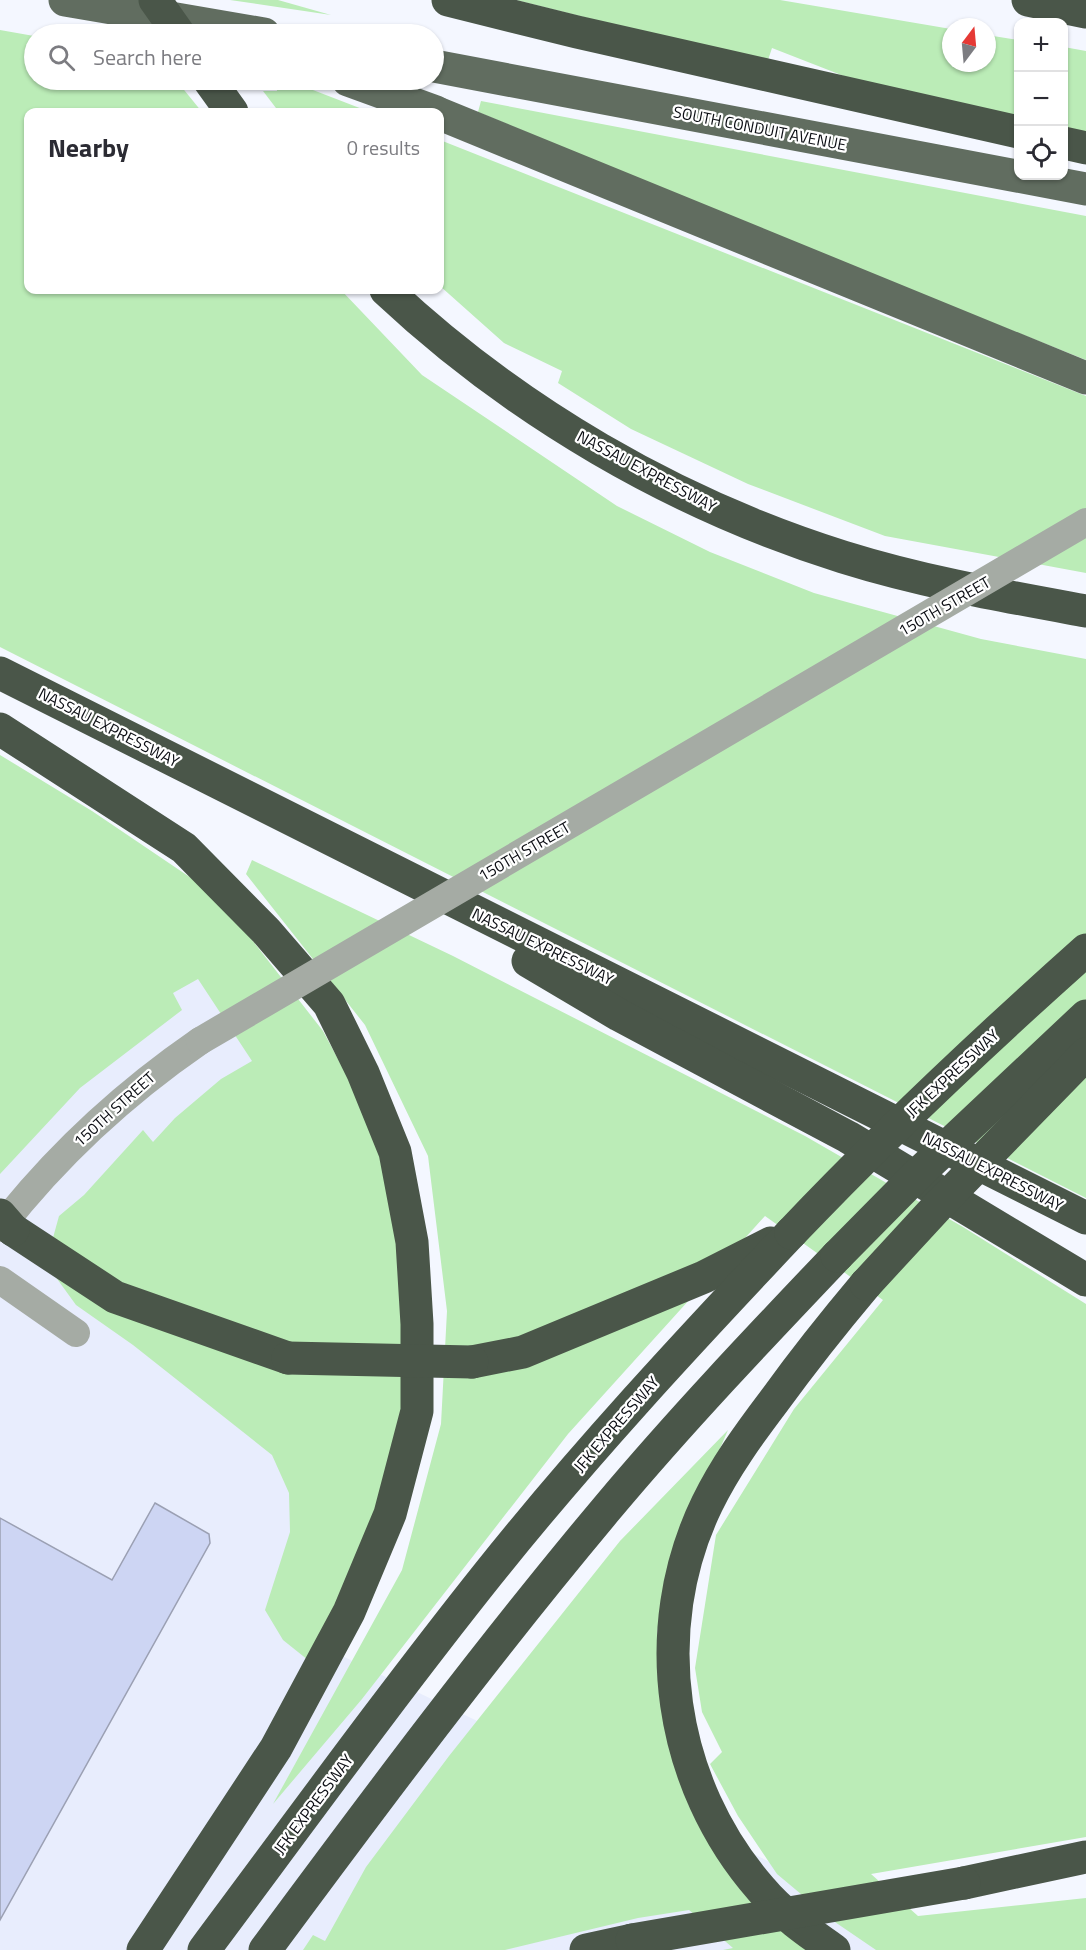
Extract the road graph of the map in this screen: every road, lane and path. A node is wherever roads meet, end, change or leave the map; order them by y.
1 (65, 0) edge
2 (155, 0) edge
3 (448, 0) edge
4 (1028, 0) edge
5 (1086, 12) edge
6 (168, 24) edge
7 (178, 24) edge
8 (444, 68) edge
9 (216, 90) edge
10 (375, 90) edge
11 (229, 108) edge
12 (424, 108) edge
13 (444, 115) edge
14 (1014, 131) edge
15 (1068, 144) edge
16 (1086, 148) edge
17 (1086, 189) edge
18 (390, 294) edge
19 (1086, 378) edge
20 (1086, 522) edge
21 (1086, 611) edge
22 (0, 673) edge
23 (0, 729) edge
24 (269, 807) junction
25 (1086, 950) edge
26 (1086, 1016) edge
27 (1086, 1054) edge
28 (0, 1215) edge
29 (1086, 1218) edge
30 (0, 1228) edge
31 (791, 1233) junction
32 (0, 1280) edge
33 (1086, 1280) edge
34 (76, 1333) dead end
35 (1086, 1857) edge
36 (1086, 1869) edge
37 (977, 1881) junction
38 (143, 1950) edge
39 (204, 1950) edge
40 (265, 1950) edge
41 (585, 1950) edge
42 (834, 1950) edge

1 - 6 main road
2 - 7 highway, bridge
3 - 14 highway
4 - 5 highway
8 - 17 main road, SOUTH CONDUIT AVENUE
9 - 11 highway
10 - 12 main road
13 - 19 main road
15 - 16 highway
18 - 21 highway, NASSAU EXPRESSWAY
20 - 30 street, 150TH STREET, bridge
22 - 24 highway, NASSAU EXPRESSWAY
23 - 38 highway
24 - 29 highway, NASSAU EXPRESSWAY
24 - 33 highway
25 - 31 highway, JFK EXPRESSWAY, bridge
26 - 40 highway, bridge
27 - 42 highway, bridge
28 - 31 highway, bridge
31 - 39 highway, JFK EXPRESSWAY
32 - 34 street
35 - 37 highway
36 - 37 highway
37 - 41 highway, bridge

